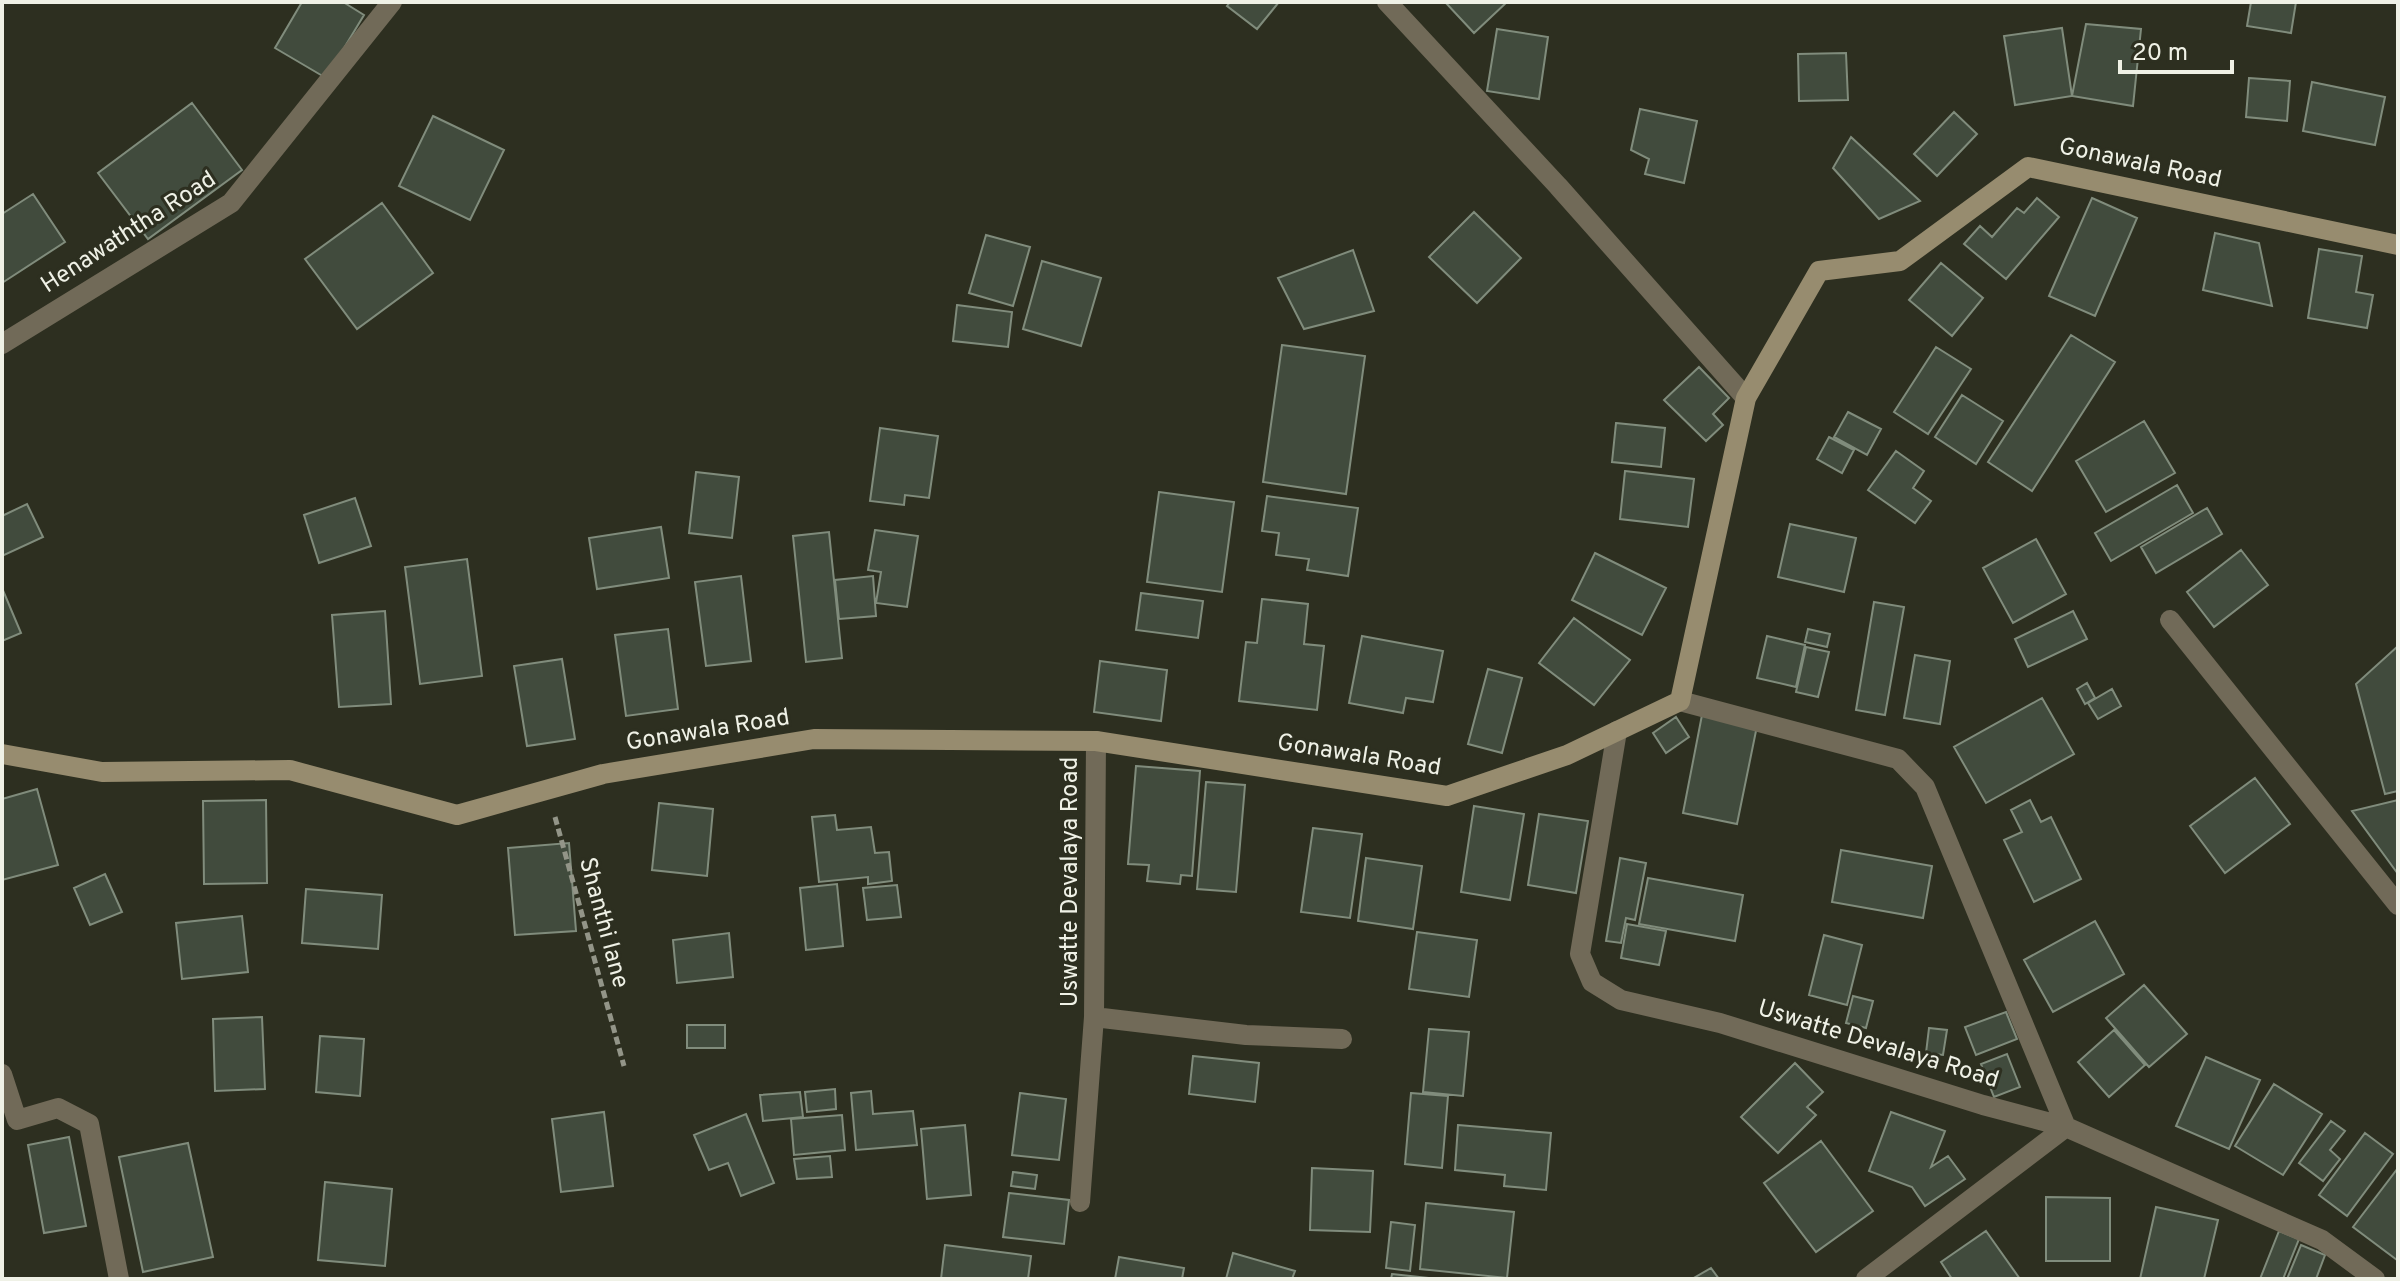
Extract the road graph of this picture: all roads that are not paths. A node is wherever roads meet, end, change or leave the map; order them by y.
1 (392, 2) edge
2 (1387, 2) edge
3 (2398, 245) edge
4 (2, 344) edge
5 (1746, 398) junction
6 (2170, 620) dead end
7 (1680, 701) junction
8 (1617, 731) junction
9 (1096, 741) junction
10 (2, 754) edge
11 (2398, 905) edge
12 (1094, 1017) junction
13 (1342, 1039) dead end
14 (2, 1074) edge
15 (2066, 1127) junction
16 (1080, 1202) dead end
17 (119, 1279) edge
18 (1866, 1279) edge
19 (2375, 1279) edge

1 - 4 street, Henawaththa Road
2 - 5 street
3 - 5 street, Gonawala Road
5 - 7 street, Gonawala Road
6 - 11 street
7 - 8 street, Gonawala Road
7 - 15 street
8 - 9 street, Gonawala Road
8 - 15 street, Uswatte Devalaya Road
9 - 10 street, Gonawala Road
9 - 12 street, Uswatte Devalaya Road
12 - 13 street, Uswatte Devalaya Road
12 - 16 street
14 - 17 street
15 - 18 street
15 - 19 street, Uswatte Devalaya Road

